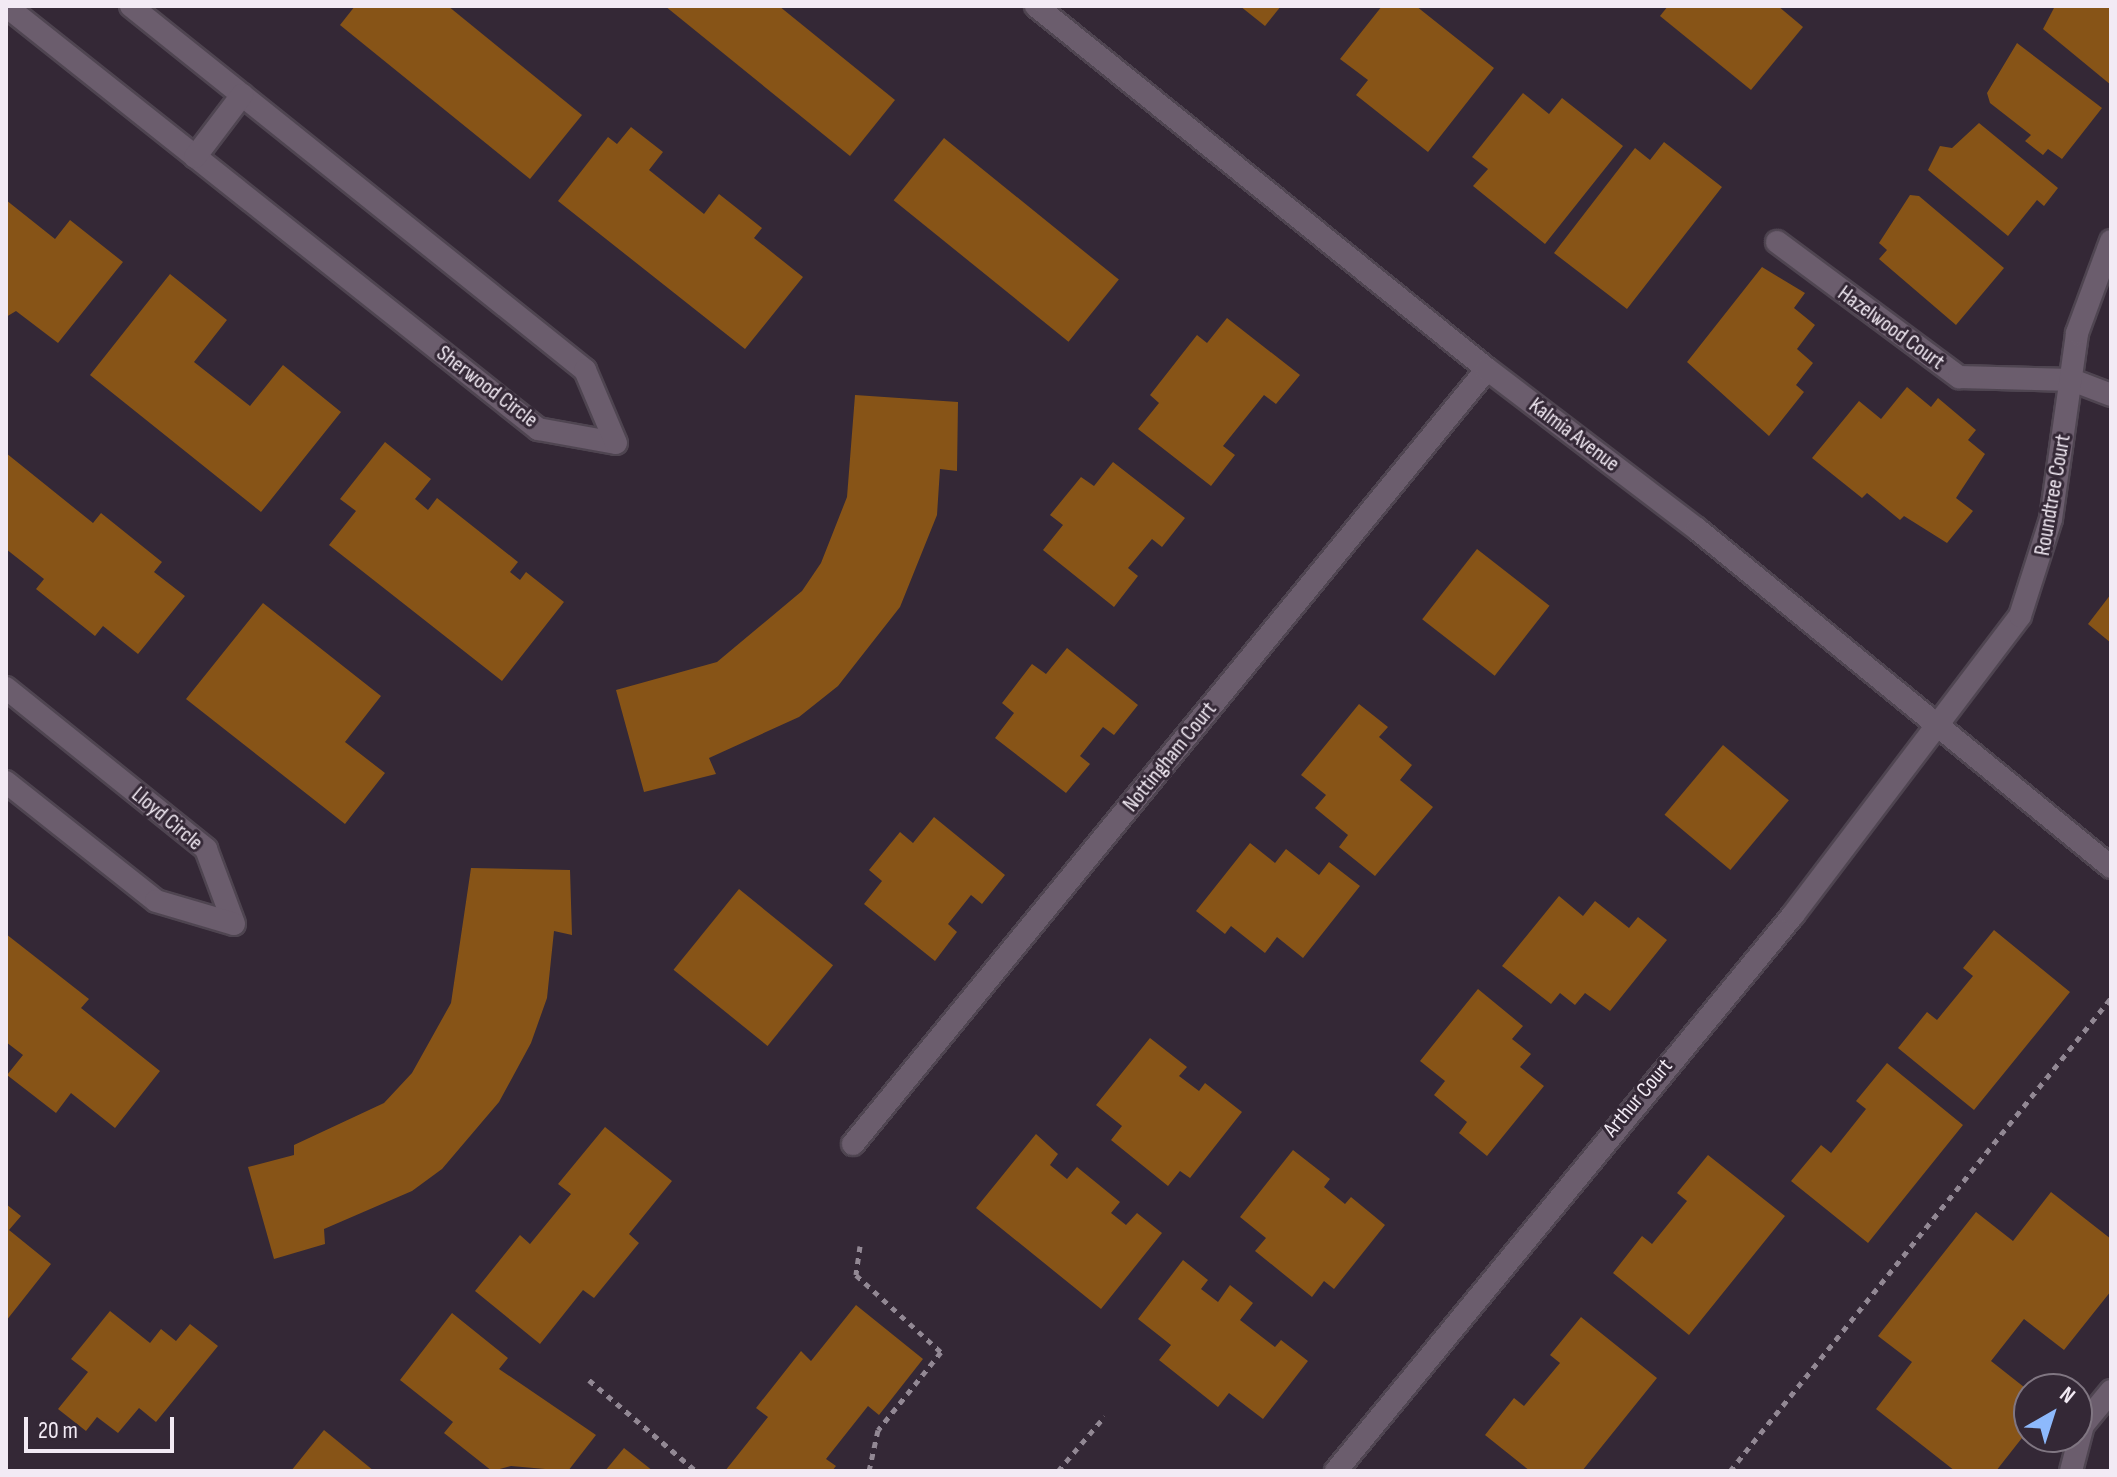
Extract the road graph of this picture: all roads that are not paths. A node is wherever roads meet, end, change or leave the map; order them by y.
1 (6, 6) edge
2 (131, 6) edge
3 (1036, 6) edge
4 (242, 95) junction
5 (195, 157) junction
6 (2111, 241) edge
7 (1777, 242) dead end
8 (1487, 369) junction
9 (2072, 380) junction
10 (2111, 395) edge
11 (6, 688) edge
12 (1941, 727) junction
13 (6, 782) edge
14 (2111, 867) edge
15 (853, 1144) dead end
16 (2111, 1391) edge
17 (1336, 1471) edge
18 (2071, 1471) edge

1 - 5 street, Sherwood Circle
2 - 4 street, Sherwood Circle
3 - 8 street, Kalmia Avenue
4 - 5 street
4 - 5 street, Sherwood Circle
6 - 9 street, Roundtree Court
7 - 9 street, Hazelwood Court
8 - 12 street, Kalmia Avenue
8 - 15 street, Nottingham Court
9 - 10 street, Hazelwood Court
9 - 12 street, Roundtree Court
11 - 13 street, Lloyd Circle
12 - 14 street, Kalmia Avenue
12 - 17 street, Arthur Court
16 - 18 street

